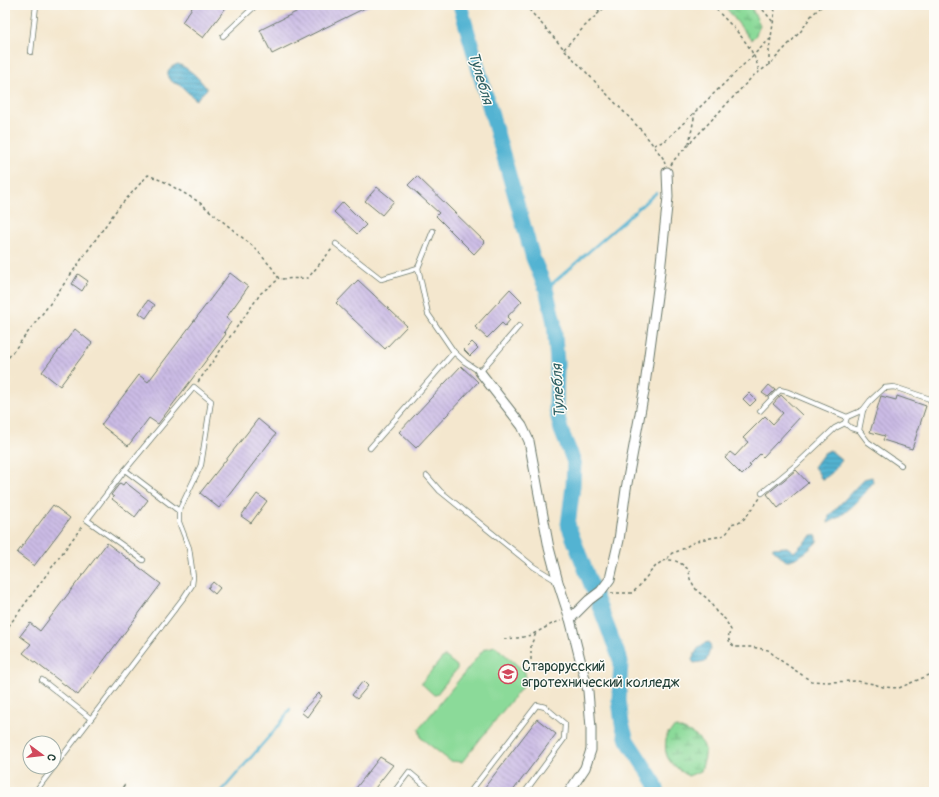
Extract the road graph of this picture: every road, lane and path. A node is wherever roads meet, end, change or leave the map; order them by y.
1 (36, 5) edge
2 (259, 5) edge
3 (526, 5) edge
4 (594, 5) edge
5 (607, 5) edge
6 (712, 5) edge
7 (759, 5) edge
8 (772, 5) edge
9 (823, 5) edge
10 (600, 12) junction
11 (773, 22) junction
12 (223, 36) dead end
13 (770, 39) junction
14 (564, 49) junction
15 (31, 52) dead end
16 (753, 55) junction
17 (769, 65) junction
18 (759, 72) junction
19 (695, 113) junction
20 (689, 144) junction
21 (654, 145) junction
22 (667, 172) junction
23 (434, 231) dead end
24 (336, 244) joint
25 (418, 268) junction
26 (279, 279) junction
27 (519, 326) dead end
28 (454, 352) junction
29 (5, 362) edge
30 (480, 372) junction
31 (194, 387) junction
32 (934, 400) edge
33 (863, 410) junction
34 (760, 411) dead end
35 (847, 416) junction
36 (845, 423) junction
37 (859, 430) junction
38 (370, 448) dead end
39 (901, 464) dead end
40 (125, 470) junction
41 (427, 476) dead end
42 (762, 493) joint
43 (179, 511) junction
44 (87, 520) junction
45 (667, 559) junction
46 (143, 560) dead end
47 (558, 582) junction
48 (601, 591) junction
49 (570, 619) junction
50 (5, 631) edge
51 (536, 633) junction
52 (504, 639) dead end
53 (531, 660) dead end
54 (934, 673) edge
55 (42, 680) dead end
56 (90, 718) junction
57 (62, 756) edge
58 (48, 775) edge
59 (125, 784) dead end
60 (428, 788) dead end
61 (35, 792) edge
62 (119, 792) edge
63 (394, 792) edge
64 (470, 792) edge
65 (525, 792) edge
66 (569, 792) edge

1 - 15 lane
2 - 12 lane
3 - 14 path
4 - 10 path
5 - 10 path
6 - 16 path
7 - 11 path
8 - 11 path
9 - 17 path
10 - 14 path
11 - 13 path
13 - 16 path
13 - 17 path
14 - 21 path
16 - 18 path
16 - 19 path
17 - 18 path
18 - 20 path
19 - 20 path
19 - 21 path
20 - 22 path
21 - 22 path
22 - 48 street
23 - 25 lane
24 - 25 lane
24 - 26 path
25 - 28 lane
26 - 29 path
26 - 31 path
27 - 30 lane
28 - 30 lane
28 - 38 lane
30 - 47 street
31 - 40 lane
31 - 43 lane
32 - 33 lane
33 - 35 lane
33 - 37 lane
34 - 35 lane
35 - 36 lane
36 - 37 lane
36 - 42 lane
37 - 39 lane
40 - 43 lane
40 - 44 lane
41 - 47 lane
42 - 45 path
43 - 56 lane
44 - 46 lane
44 - 50 path
45 - 48 path
45 - 54 path
47 - 49 street
48 - 49 street
49 - 51 path
49 - 66 street
51 - 52 path
51 - 53 path
55 - 56 lane
56 - 57 lane
58 - 61 lane
59 - 62 path
60 - 63 lane
64 - 65 lane

